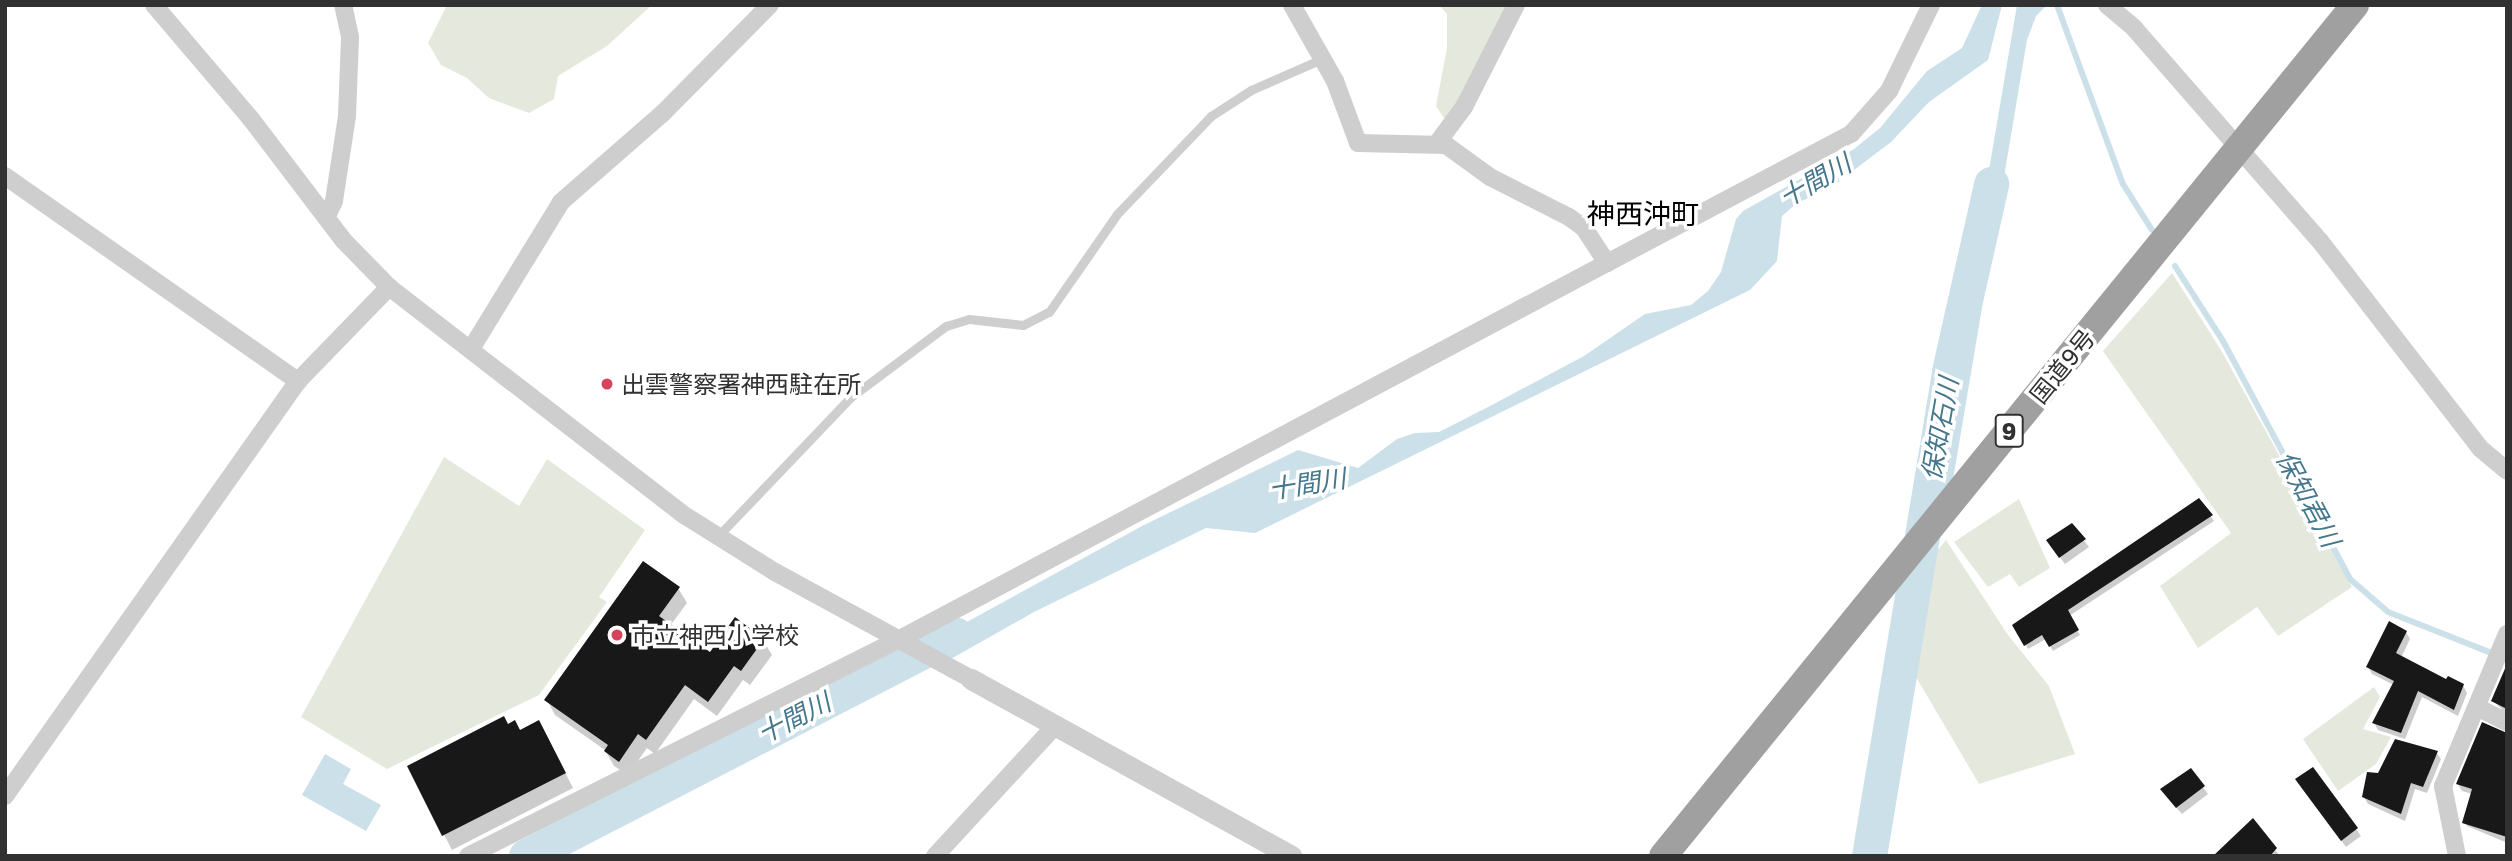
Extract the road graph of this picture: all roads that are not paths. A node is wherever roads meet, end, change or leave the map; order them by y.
1 (154, 5) edge
2 (342, 5) edge
3 (770, 5) edge
4 (1292, 5) edge
5 (1516, 5) edge
6 (1931, 5) edge
7 (2107, 5) edge
8 (2355, 5) edge
9 (1324, 58) junction
10 (1438, 142) junction
11 (2237, 150) junction
12 (5, 176) edge
13 (328, 214) junction
14 (1607, 263) junction
15 (389, 287) junction
16 (471, 349) junction
17 (298, 380) junction
18 (2507, 471) edge
19 (718, 536) junction
20 (2507, 634) edge
21 (904, 642) junction
22 (971, 679) joint
23 (2477, 707) junction
24 (2507, 722) edge
25 (1056, 725) junction
26 (5, 796) edge
27 (468, 856) edge
28 (934, 856) edge
29 (1291, 856) edge
30 (1663, 856) edge
31 (2457, 856) edge

1 - 13 street
2 - 13 street
3 - 16 street
4 - 9 street
5 - 10 street
6 - 14 street
7 - 11 street
8 - 11 highway, 国道9号 / 9
9 - 10 street
9 - 19 lane
10 - 14 street
11 - 18 street
11 - 30 highway, 国道9号 / 9
12 - 17 street
13 - 15 street
14 - 21 street
15 - 16 street
15 - 17 street
16 - 19 street
17 - 26 street
19 - 21 street
20 - 23 street
21 - 22 street
21 - 27 street
22 - 25 street
23 - 24 street
23 - 31 street
25 - 28 street
25 - 29 street

